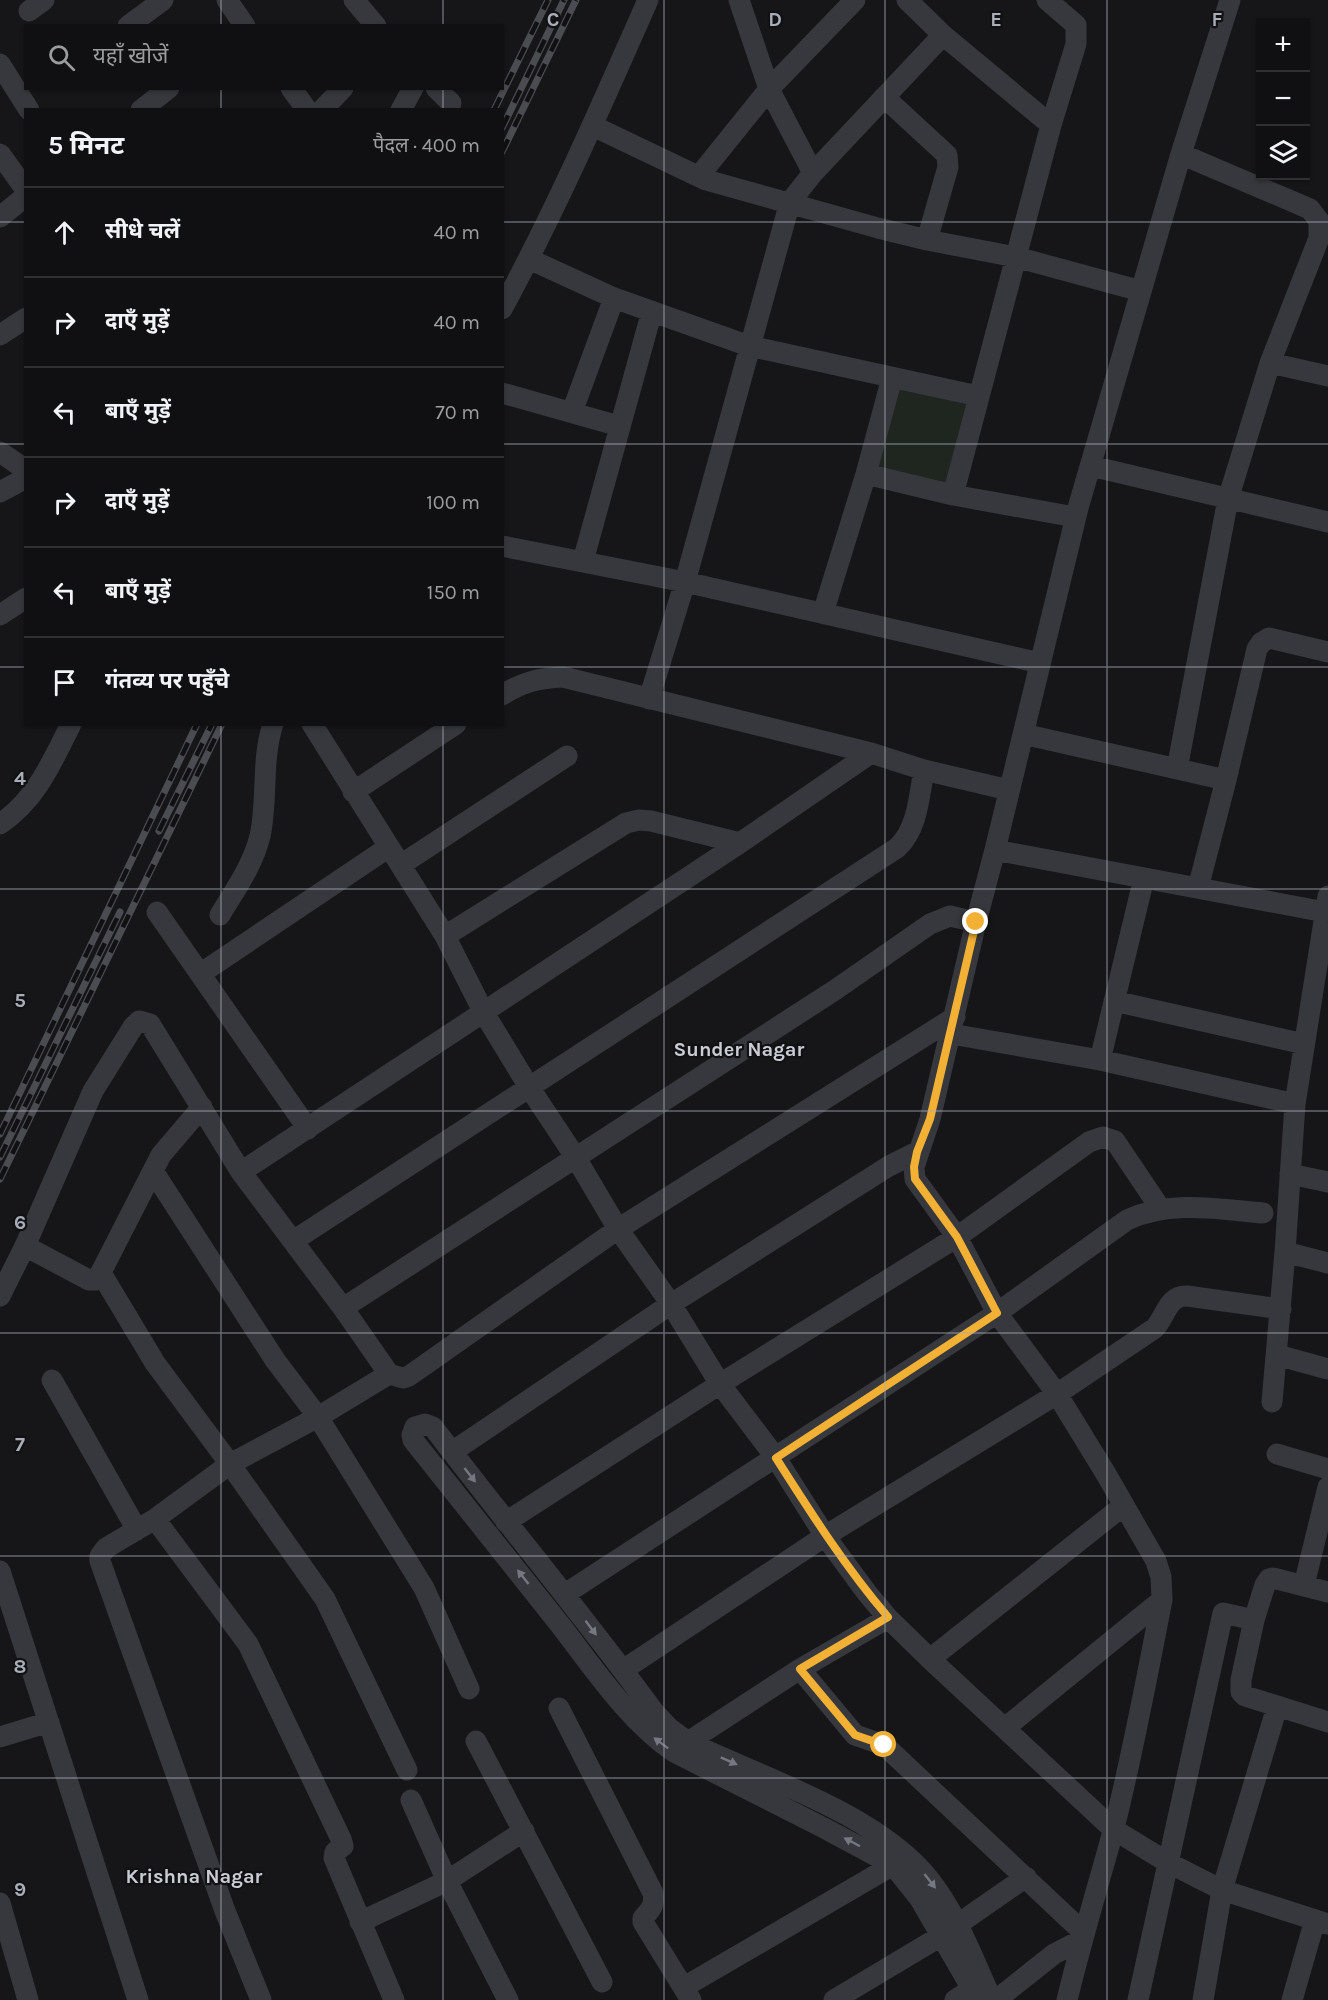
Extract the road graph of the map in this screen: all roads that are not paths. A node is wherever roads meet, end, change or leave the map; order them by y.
1 (163, 0) edge
2 (227, 0) edge
3 (354, 0) edge
4 (648, 0) edge
5 (738, 0) edge
6 (855, 0) edge
7 (908, 0) edge
8 (1047, 0) edge
9 (1224, 3) edge
10 (131, 24) edge
11 (244, 24) edge
12 (374, 24) edge
13 (943, 35) junction
14 (0, 64) edge
15 (769, 89) junction
16 (166, 90) edge
17 (292, 90) edge
18 (342, 90) edge
19 (412, 90) edge
20 (884, 97) junction
21 (28, 108) edge
22 (144, 108) edge
23 (306, 108) edge
24 (324, 108) edge
25 (402, 108) edge
26 (1051, 125) junction
27 (593, 126) junction
28 (0, 154) edge
29 (1181, 154) junction
30 (813, 172) junction
31 (699, 176) junction
32 (24, 187) edge
33 (24, 198) edge
34 (790, 202) junction
35 (0, 217) edge
36 (927, 240) junction
37 (1016, 257) junction
38 (530, 259) junction
39 (1141, 291) junction
40 (614, 298) junction
41 (504, 305) edge
42 (652, 311) junction
43 (23, 324) edge
44 (0, 335) edge
45 (749, 346) junction
46 (1270, 363) junction
47 (1328, 376) edge
48 (892, 378) junction
49 (504, 394) edge
50 (978, 396) junction
51 (572, 412) junction
52 (619, 426) junction
53 (0, 452) edge
54 (1091, 466) junction
55 (24, 469) edge
56 (866, 474) junction
57 (24, 479) edge
58 (0, 492) edge
59 (953, 495) junction
60 (1228, 500) junction
61 (1076, 517) junction
62 (1328, 522) edge
63 (504, 546) edge
64 (583, 561) junction
65 (685, 582) junction
66 (24, 599) edge
67 (822, 613) junction
68 (0, 615) edge
69 (1328, 652) edge
70 (1040, 663) junction
71 (504, 694) edge
72 (649, 699) junction
73 (69, 726) edge
74 (273, 726) edge
75 (313, 726) edge
76 (453, 726) edge
77 (1023, 734) junction
78 (871, 753) junction
79 (567, 756) dead end
80 (1177, 769) junction
81 (924, 770) junction
82 (1226, 780) junction
83 (1010, 790) junction
84 (353, 792) junction
85 (0, 824) edge
86 (740, 843) junction
87 (389, 847) junction
88 (995, 850) junction
89 (402, 864) junction
90 (1144, 878) junction
91 (1198, 888) junction
92 (1327, 904) edge
93 (157, 912) dead end
94 (220, 915) dead end
95 (976, 922) junction
96 (445, 936) junction
97 (200, 974) junction
98 (1114, 1001) junction
99 (484, 1013) junction
100 (953, 1025) junction
101 (1304, 1044) junction
102 (1100, 1060) junction
103 (529, 1087) junction
104 (1294, 1104) junction
105 (202, 1107) junction
106 (308, 1129) junction
107 (917, 1152) junction
108 (576, 1158) junction
109 (153, 1171) junction
110 (241, 1172) junction
111 (1290, 1173) junction
112 (1328, 1182) edge
113 (1160, 1208) junction
114 (1263, 1213) dead end
115 (618, 1229) junction
116 (957, 1237) junction
117 (292, 1241) junction
118 (24, 1246) junction
119 (1286, 1252) junction
120 (1328, 1263) edge
121 (101, 1274) junction
122 (0, 1296) edge
123 (671, 1304) junction
124 (343, 1308) junction
125 (1281, 1309) junction
126 (997, 1313) junction
127 (1276, 1355) junction
128 (1328, 1370) edge
129 (389, 1374) junction
130 (52, 1380) dead end
131 (720, 1384) junction
132 (1057, 1394) junction
133 (1272, 1402) dead end
134 (318, 1417) junction
135 (452, 1452) junction
136 (1276, 1454) dead end
137 (776, 1458) junction
138 (230, 1464) junction
139 (1328, 1469) edge
140 (1328, 1487) edge
141 (1123, 1506) junction
142 (506, 1521) junction
143 (146, 1524) junction
144 (825, 1536) junction
145 (0, 1571) edge
146 (1304, 1585) junction
147 (1328, 1592) edge
148 (4, 1594) edge
149 (566, 1594) junction
150 (1162, 1600) junction
151 (888, 1617) junction
152 (1254, 1620) junction
153 (930, 1659) junction
154 (800, 1669) junction
155 (623, 1670) junction
156 (469, 1689) dead end
157 (1277, 1707) junction
158 (558, 1708) dead end
159 (49, 1722) junction
160 (1328, 1722) edge
161 (1006, 1727) junction
162 (0, 1737) edge
163 (476, 1741) dead end
164 (688, 1742) junction
165 (407, 1770) dead end
166 (411, 1800) dead end
167 (1113, 1829) junction
168 (524, 1831) junction
169 (899, 1859) junction
170 (1167, 1862) junction
171 (1026, 1876) junction
172 (447, 1881) junction
173 (1222, 1890) junction
174 (1, 1909) edge
175 (360, 1922) junction
176 (1321, 1922) edge
177 (950, 1931) junction
178 (1082, 1936) junction
179 (602, 1982) dead end
180 (687, 1993) edge
181 (967, 1997) edge
182 (28, 2000) edge
183 (138, 2000) edge
184 (261, 2000) edge
185 (394, 2000) edge
186 (508, 2000) edge
187 (834, 2000) edge
188 (994, 2000) edge
189 (1067, 2000) edge
190 (1138, 2000) edge
191 (1203, 2000) edge
192 (1292, 2000) edge

1 - 10 street
2 - 11 street
3 - 12 street
4 - 27 street
5 - 15 street
6 - 15 street
7 - 13 street
8 - 26 street
9 - 29 street
13 - 20 street
13 - 26 street
14 - 21 street
15 - 30 street
15 - 31 street
16 - 22 street
17 - 23 street
18 - 24 street
19 - 25 street
20 - 30 street
20 - 36 street
26 - 37 street
27 - 31 street
27 - 38 street
28 - 32 street
29 - 39 street
29 - 46 street
30 - 34 street
31 - 34 street
33 - 35 street
34 - 36 street
34 - 45 street
36 - 37 street
37 - 39 street
37 - 50 street
38 - 40 street
38 - 41 street
39 - 54 street
40 - 42 street
40 - 51 street
42 - 45 street
42 - 52 street
43 - 44 street
45 - 48 street
45 - 65 street
46 - 47 street
46 - 60 street
48 - 50 street
48 - 56 street
49 - 51 street
50 - 59 street
51 - 52 street
52 - 64 street
53 - 55 street
54 - 60 street
54 - 61 street
56 - 59 street
56 - 67 street
57 - 58 street
59 - 61 street
60 - 62 street
60 - 80 street
61 - 70 street
63 - 64 street
64 - 65 street
65 - 67 street
65 - 72 street
66 - 68 street
67 - 70 street
69 - 82 street
70 - 77 street
71 - 72 street
72 - 78 street
73 - 85 street
74 - 94 street
75 - 84 street
76 - 84 street
77 - 80 street
77 - 83 street
78 - 81 street
78 - 86 street
79 - 89 street
80 - 82 street
81 - 83 street
81 - 103 street
82 - 91 street
83 - 88 street
84 - 87 street
86 - 96 street
86 - 99 street
87 - 89 street
87 - 97 street
88 - 90 street
88 - 95 street
89 - 96 street
90 - 91 street
90 - 98 street
91 - 92 street
92 - 101 street
93 - 97 street
95 - 100 street
95 - 108 street
96 - 99 street
97 - 106 street
98 - 101 street
98 - 102 street
99 - 103 street
99 - 106 street
100 - 102 street
100 - 107 street
100 - 115 street
101 - 104 street
102 - 104 street
103 - 108 street
103 - 117 street
104 - 111 street
105 - 109 street
105 - 110 street
105 - 118 street
106 - 110 street
107 - 116 street
107 - 123 street
108 - 115 street
108 - 124 street
109 - 121 street
109 - 134 street
110 - 117 street
111 - 112 street
111 - 119 street
113 - 114 street
113 - 116 street
113 - 126 street
115 - 123 street
115 - 129 street
116 - 126 street
116 - 131 street
117 - 124 street
118 - 121 street
118 - 122 street
119 - 120 street
119 - 125 street
121 - 138 street
123 - 131 street
123 - 135 street
124 - 129 street
125 - 127 street
125 - 132 street
126 - 132 street
126 - 137 street
127 - 128 street
127 - 133 street
129 - 134 street
130 - 143 street
131 - 137 street
131 - 142 street
132 - 141 street
132 - 144 street
134 - 138 street
134 - 156 street
135 -> 142 street
169 -> 135 street
136 - 139 street
137 - 144 street
137 - 149 street
138 - 143 street
138 - 165 street
140 - 146 street
141 - 150 street
141 - 153 street
142 - 149 street
143 - 175 street
143 - 184 street
144 - 151 street
144 - 155 street
145 - 148 street
146 - 147 street
146 - 152 street
148 - 159 street
149 -> 155 street
150 - 161 street
150 - 167 street
151 - 153 street
151 - 154 street
152 - 157 street
152 - 170 street
153 - 161 street
154 - 164 street
154 - 171 street
155 - 164 street
157 - 160 street
157 - 173 street
158 - 180 street
159 - 162 street
159 - 183 street
161 - 167 street
163 - 168 street
164 -> 169 street
166 - 172 street
167 - 170 street
167 - 178 street
168 - 172 street
168 - 179 street
169 - 177 street
169 - 180 street
170 - 173 street
170 - 190 street
171 - 177 street
171 - 178 street
172 - 175 street
172 - 186 street
173 - 176 street
173 - 191 street
174 - 182 street
175 - 185 street
176 - 192 street
177 - 181 street
177 - 187 street
177 - 188 street
178 - 188 street
178 - 189 street

